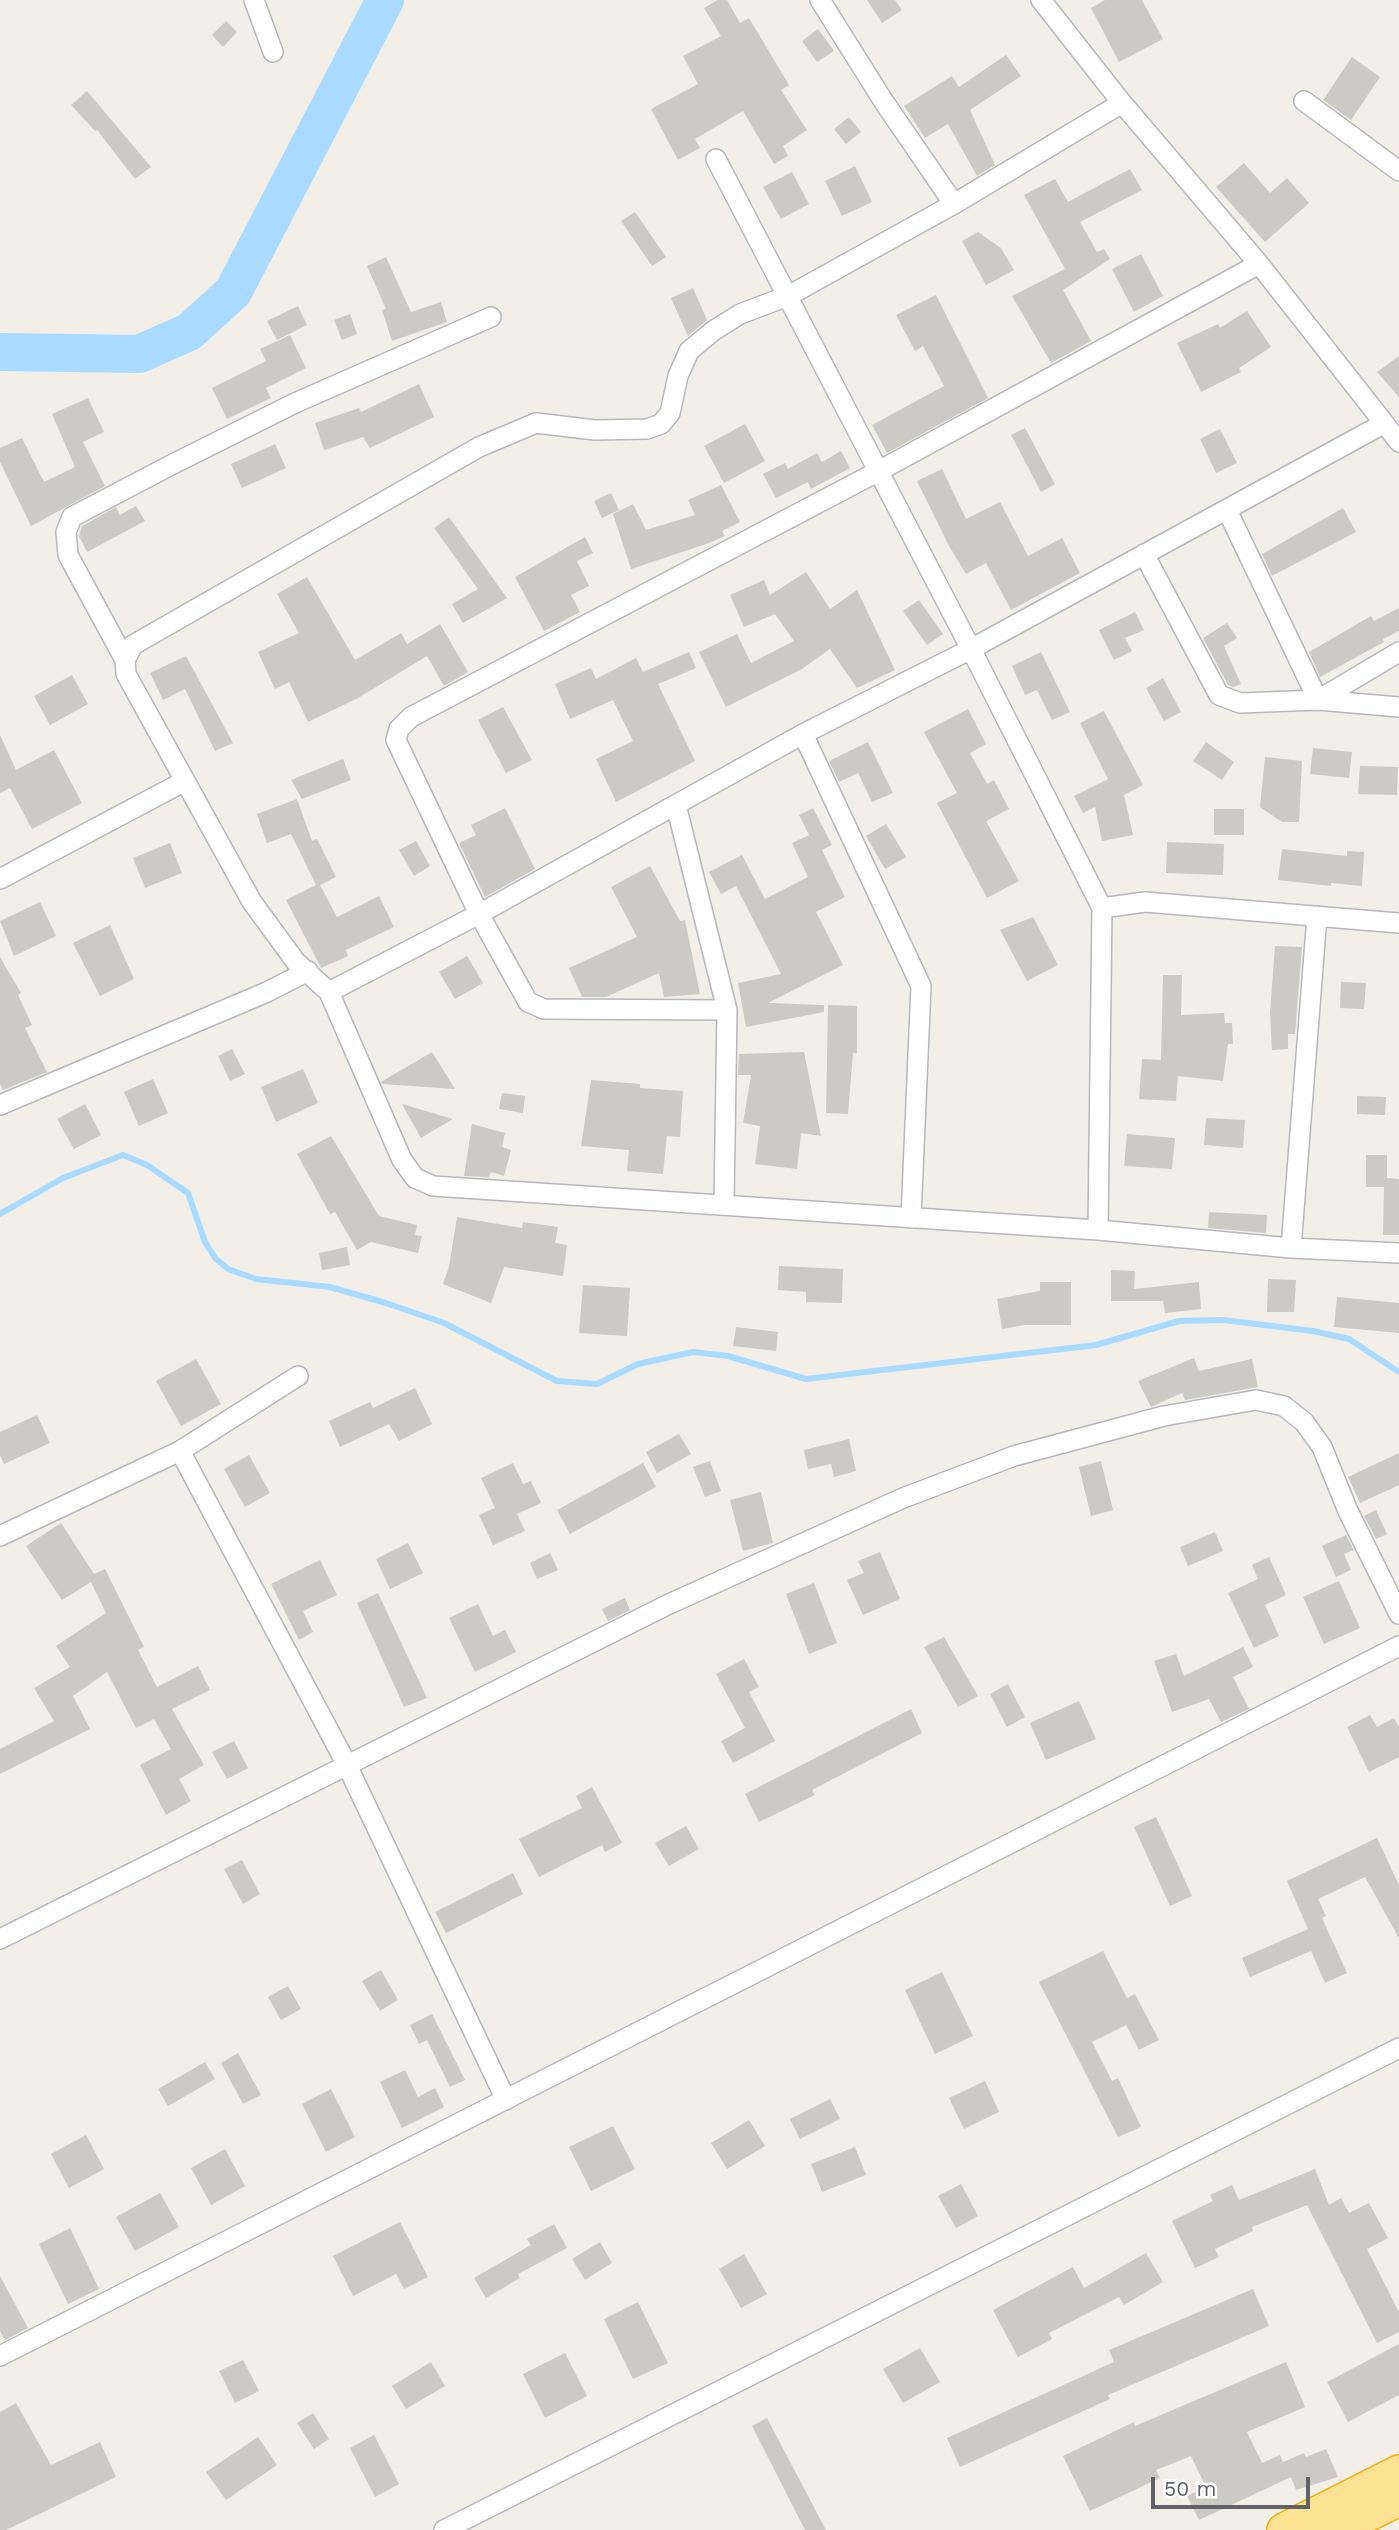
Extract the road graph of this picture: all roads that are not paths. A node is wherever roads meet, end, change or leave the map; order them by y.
1 (254, 0) edge
2 (820, 0) edge
3 (1041, 0) edge
4 (273, 52) dead end
5 (1304, 101) dead end
6 (1122, 103) junction
7 (716, 159) dead end
8 (1399, 171) edge
9 (954, 204) junction
10 (1259, 264) junction
11 (788, 296) junction
12 (491, 317) dead end
13 (1384, 424) junction
14 (1399, 442) edge
15 (877, 472) junction
16 (1227, 510) junction
17 (1144, 554) junction
18 (971, 649) junction
19 (1399, 652) edge
20 (125, 660) junction
21 (1318, 700) junction
22 (1399, 707) edge
23 (803, 734) junction
24 (185, 781) junction
25 (676, 805) junction
26 (0, 879) edge
27 (1102, 908) junction
28 (479, 914) junction
29 (1317, 916) junction
30 (1399, 923) edge
31 (308, 971) junction
32 (329, 992) junction
33 (727, 1010) junction
34 (0, 1105) edge
35 (724, 1204) junction
36 (911, 1218) junction
37 (1098, 1230) junction
38 (1290, 1248) junction
39 (1399, 1253) edge
40 (298, 1376) dead end
41 (180, 1451) junction
42 (0, 1536) edge
43 (1399, 1615) edge
44 (1399, 1646) edge
45 (346, 1763) junction
46 (0, 1939) edge
47 (1399, 2048) edge
48 (506, 2100) junction
49 (0, 2356) edge
50 (1399, 2472) edge
51 (1399, 2499) edge
52 (444, 2530) edge
53 (1284, 2530) edge
54 (1337, 2530) edge

1 - 4 street
2 - 9 street
3 - 6 street
5 - 8 street
6 - 9 street
6 - 10 street
7 - 11 street
9 - 11 street
10 - 13 street
10 - 15 street
11 - 15 street
11 - 20 street
12 - 20 street
13 - 14 street
13 - 16 street
15 - 18 street
15 - 28 street
16 - 17 street
16 - 21 street
17 - 18 street
17 - 21 street
18 - 23 street
18 - 27 street
19 - 21 street
20 - 24 street
21 - 22 street
23 - 25 street
23 - 36 street
24 - 26 street
24 - 31 street
25 - 28 street
25 - 33 street
27 - 29 street
27 - 37 street
28 - 32 street
28 - 33 street
29 - 30 street
29 - 38 street
31 - 32 street
31 - 34 street
32 - 35 street
33 - 35 street
35 - 36 street
36 - 37 street
37 - 38 street
38 - 39 street
40 - 41 street
41 - 42 street
41 - 45 street
43 - 45 street
44 - 48 street
45 - 46 street
45 - 48 street
47 - 52 street
48 - 49 street
50 - 53 highway
51 - 54 highway

